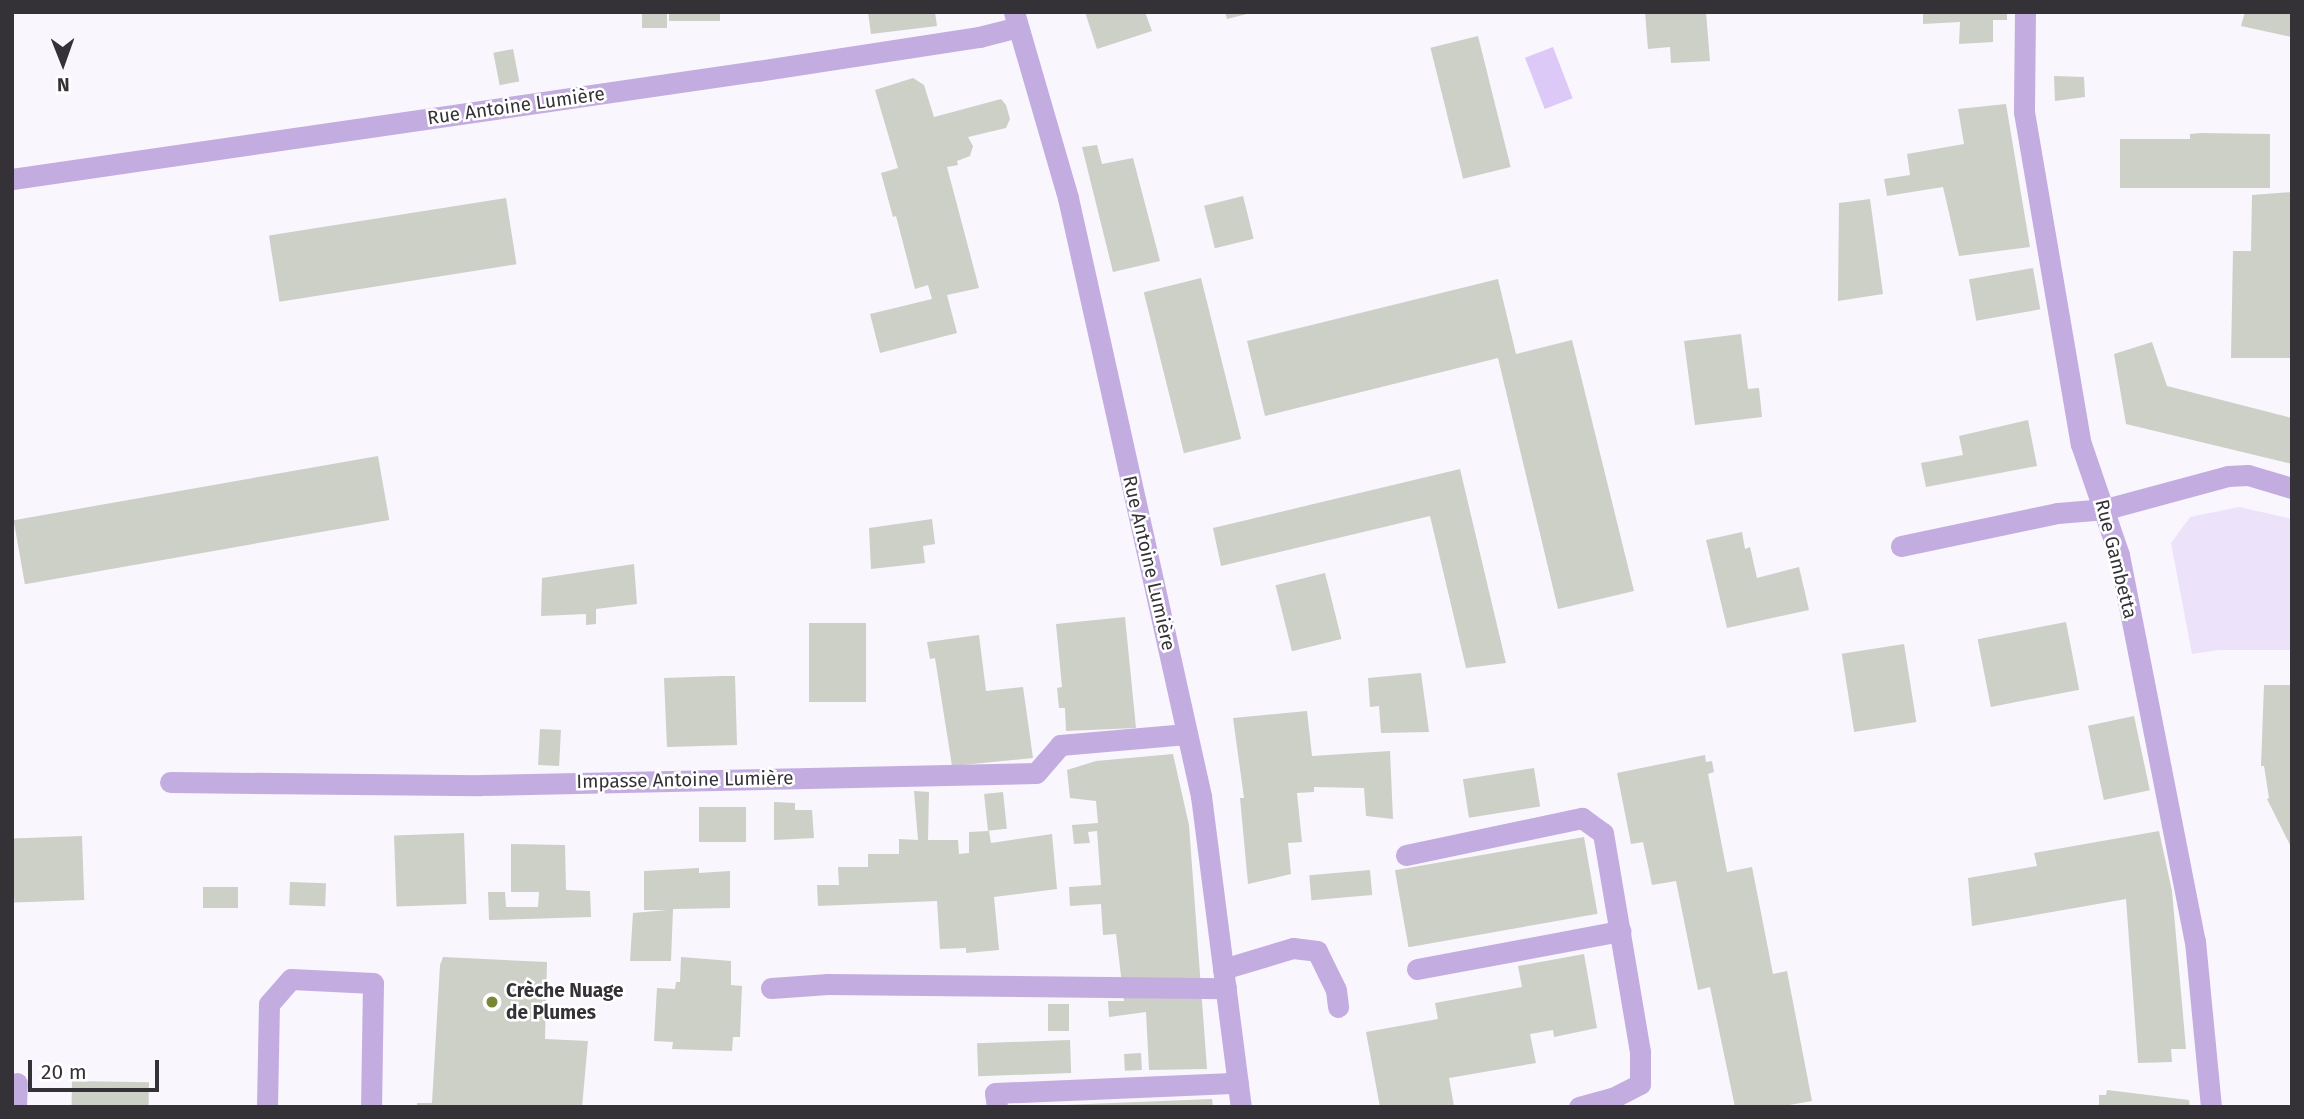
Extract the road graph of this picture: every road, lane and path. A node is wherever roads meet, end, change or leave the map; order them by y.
1 (2025, 12) edge
2 (1016, 20) edge
3 (12, 179) edge
4 (2292, 488) edge
5 (2106, 509) junction
6 (1901, 546) dead end
7 (1187, 734) junction
8 (170, 782) dead end
9 (1406, 855) dead end
10 (1620, 931) junction
11 (1417, 969) dead end
12 (1224, 978) junction
13 (771, 988) dead end
14 (1338, 1007) dead end
15 (17, 1083) dead end
16 (1238, 1083) junction
17 (16, 1107) edge
18 (267, 1107) edge
19 (370, 1107) edge
20 (997, 1107) edge
21 (1241, 1107) edge
22 (1579, 1107) edge
23 (2211, 1107) edge

1 - 5 street, Rue Gambetta
2 - 3 street, Rue Antoine Lumière
2 - 7 street, Rue Antoine Lumière
4 - 5 street
5 - 6 street
5 - 23 street, Rue Gambetta
7 - 8 street, Impasse Antoine Lumière
7 - 12 street, Rue Antoine Lumière
9 - 10 street
10 - 11 street
10 - 22 street
12 - 13 street
12 - 14 street
12 - 16 street, Rue Antoine Lumière
15 - 17 street
16 - 20 street
16 - 21 street, Rue Antoine Lumière
18 - 19 street

